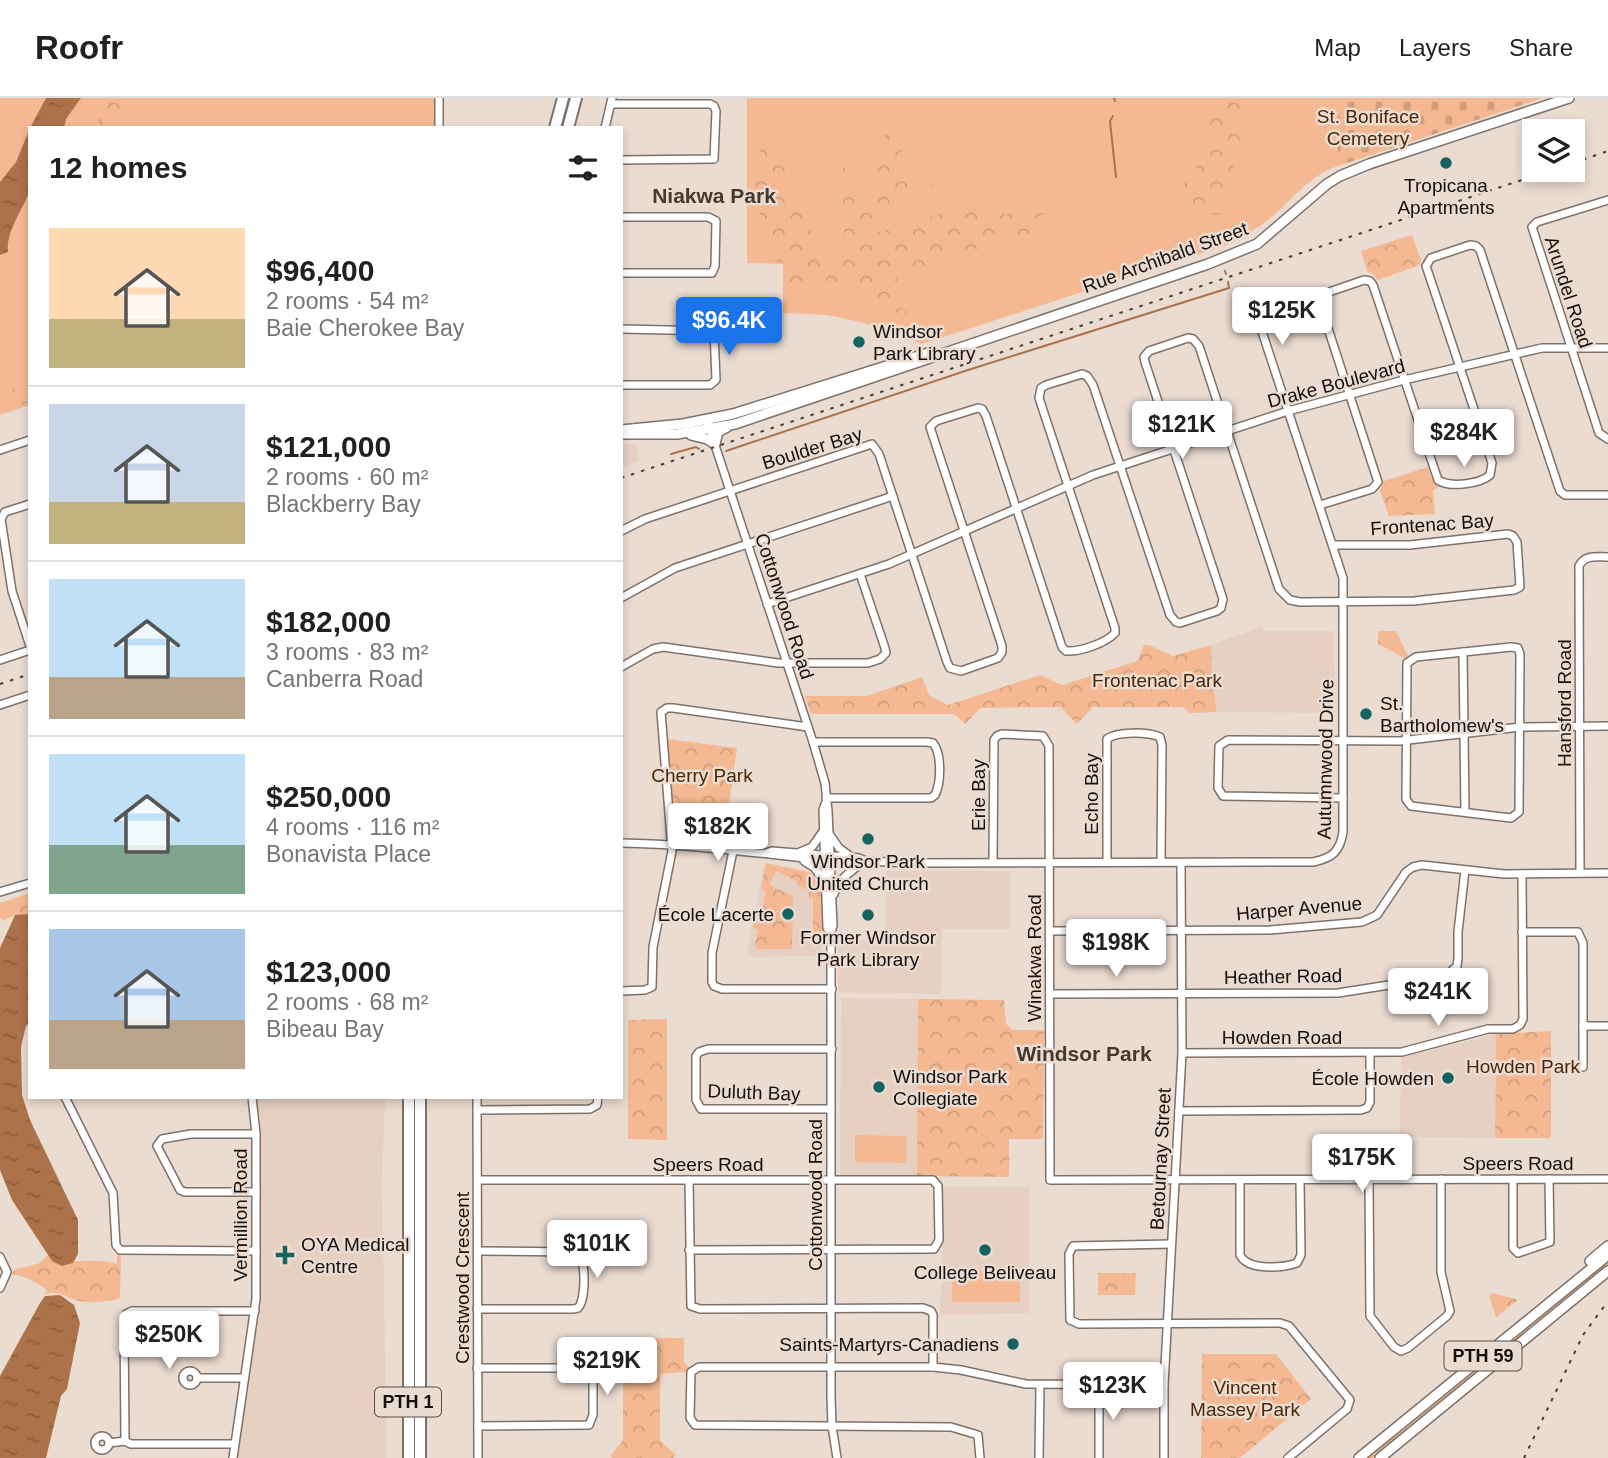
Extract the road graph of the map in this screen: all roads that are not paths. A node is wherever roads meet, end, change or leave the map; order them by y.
1 (439, 98) edge
2 (563, 98) edge
3 (576, 98) edge
4 (1564, 99) edge
5 (611, 101) edge
6 (439, 126) edge
7 (556, 126) edge
8 (569, 126) edge
9 (605, 126) edge
10 (623, 160) edge
11 (1608, 200) edge
12 (623, 216) edge
13 (623, 273) edge
14 (1249, 292) dead end
15 (623, 329) edge
16 (964, 345) junction
17 (1572, 348) junction
18 (1608, 348) edge
19 (1515, 354) junction
20 (1459, 367) junction
21 (1404, 380) junction
22 (623, 385) edge
23 (1350, 393) junction
24 (1288, 411) junction
25 (708, 424) junction
26 (734, 424) junction
27 (1228, 431) junction
28 (623, 432) edge
29 (623, 432) edge
30 (677, 434) junction
31 (1608, 439) edge
32 (28, 441) edge
33 (715, 444) junction
34 (1174, 449) junction
35 (0, 450) edge
36 (1120, 466) junction
37 (1068, 486) junction
38 (730, 490) junction
39 (1608, 495) edge
40 (893, 496) junction
41 (28, 505) edge
42 (1320, 505) junction
43 (1016, 509) junction
44 (623, 530) edge
45 (965, 532) junction
46 (747, 543) junction
47 (1333, 545) junction
48 (913, 553) junction
49 (1608, 557) edge
50 (860, 574) junction
51 (623, 597) edge
52 (1343, 601) junction
53 (767, 604) junction
54 (28, 642) edge
55 (28, 649) edge
56 (1463, 652) junction
57 (0, 660) edge
58 (786, 663) junction
59 (623, 666) edge
60 (28, 696) edge
61 (0, 705) edge
62 (1579, 726) junction
63 (1608, 726) edge
64 (808, 727) junction
65 (1520, 727) junction
66 (1464, 733) junction
67 (1406, 741) junction
68 (813, 742) junction
69 (1342, 742) junction
70 (1343, 798) junction
71 (826, 801) junction
72 (1465, 812) junction
73 (827, 832) junction
74 (623, 843) edge
75 (673, 843) junction
76 (733, 851) junction
77 (798, 856) junction
78 (852, 857) junction
79 (828, 858) junction
80 (863, 862) junction
81 (993, 862) junction
82 (1107, 862) junction
83 (1161, 862) junction
84 (1049, 863) junction
85 (1181, 863) junction
86 (1465, 870) junction
87 (1580, 873) junction
88 (1608, 873) edge
89 (1522, 874) junction
90 (28, 884) edge
91 (827, 886) junction
92 (0, 892) edge
93 (832, 898) junction
94 (1050, 930) junction
95 (1181, 930) junction
96 (831, 932) junction
97 (1522, 932) junction
98 (832, 989) junction
99 (623, 991) edge
100 (1182, 993) junction
101 (1050, 994) junction
102 (1583, 1026) junction
103 (1608, 1026) edge
104 (832, 1049) junction
105 (1182, 1053) junction
106 (1370, 1053) junction
107 (1583, 1067) dead end
108 (66, 1099) edge
109 (251, 1099) edge
110 (409, 1099) edge
111 (420, 1099) edge
112 (477, 1099) edge
113 (598, 1099) edge
114 (477, 1110) junction
115 (831, 1110) junction
116 (1179, 1111) junction
117 (256, 1134) junction
118 (1441, 1179) junction
119 (1513, 1179) junction
120 (1549, 1179) junction
121 (1608, 1179) edge
122 (478, 1180) junction
123 (689, 1180) junction
124 (832, 1180) junction
125 (1050, 1180) joint
126 (1175, 1180) junction
127 (1240, 1180) junction
128 (1300, 1180) junction
129 (1369, 1180) junction
130 (256, 1192) junction
131 (1171, 1244) junction
132 (1608, 1246) edge
133 (690, 1250) junction
134 (831, 1250) junction
135 (256, 1251) junction
136 (478, 1251) junction
137 (1608, 1255) edge
138 (0, 1257) edge
139 (1608, 1271) edge
140 (0, 1288) edge
141 (1558, 1294) junction
142 (831, 1308) junction
143 (477, 1309) junction
144 (255, 1311) junction
145 (1167, 1325) junction
146 (831, 1367) junction
147 (933, 1367) junction
148 (477, 1368) junction
149 (197, 1378) dead end
150 (244, 1378) junction
151 (1040, 1385) junction
152 (1098, 1385) junction
153 (1164, 1385) junction
154 (478, 1426) junction
155 (832, 1426) junction
156 (125, 1441) junction
157 (109, 1443) dead end
158 (234, 1444) junction
159 (233, 1458) edge
160 (409, 1458) edge
161 (420, 1458) edge
162 (478, 1458) edge
163 (837, 1458) edge
164 (980, 1458) edge
165 (1039, 1458) edge
166 (1099, 1458) edge
167 (1164, 1458) edge
168 (1288, 1458) edge
169 (1359, 1458) edge
170 (1380, 1458) edge

1 - 6 street
2 - 7 highway
3 - 8 highway
4 - 16 main road, Rue Archibald Street
5 - 9 street
5 - 10 street
11 - 17 street, Arundel Road
12 - 13 street
14 - 24 street, Autumnwood Drive
15 - 22 street
16 - 25 main road, Rue Archibald Street
16 - 26 main road, Rue Archibald Street
17 - 18 street, Drake Boulevard
17 - 19 street, Drake Boulevard
17 - 31 street, Arundel Road
19 - 20 street, Drake Boulevard
19 - 20 street
19 - 39 street
20 - 21 street, Drake Boulevard
20 - 21 street
21 - 23 street, Drake Boulevard
21 - 23 street
23 - 24 street, Drake Boulevard
23 - 42 street
24 - 27 street, Drake Boulevard
24 - 42 street, Autumnwood Drive
25 - 26 main road, Rue Archibald Street
25 - 28 main road, Rue Archibald Street
25 - 30 main road, Rue Archibald Street
25 - 33 street, Cottonwood Road
26 - 33 main road
27 - 34 street, Drake Boulevard
27 - 34 street
27 - 52 street
29 - 30 main road, Rue Archibald Street
30 - 33 main road
32 - 35 street
33 - 38 street, Cottonwood Road
34 - 36 street, Drake Boulevard
34 - 36 street
36 - 37 street, Drake Boulevard
36 - 37 street
37 - 43 street, Drake Boulevard
37 - 43 street
38 - 40 street, Boulder Bay
38 - 44 street
38 - 46 street, Cottonwood Road
40 - 46 street
40 - 48 street, Boulder Bay
41 - 54 street
42 - 47 street, Autumnwood Drive
43 - 45 street, Drake Boulevard
43 - 45 street
45 - 48 street, Drake Boulevard
45 - 48 street, Boulder Bay
46 - 51 street
46 - 53 street, Cottonwood Road
47 - 52 street, Autumnwood Drive
47 - 52 street, Frontenac Bay
48 - 50 street, Drake Boulevard
49 - 62 street, Hansford Road
50 - 53 street, Drake Boulevard
50 - 58 street
52 - 69 street, Autumnwood Drive
53 - 58 street, Cottonwood Road
55 - 57 street
56 - 65 street
56 - 66 street
56 - 67 street
58 - 59 street
58 - 64 street, Cottonwood Road
60 - 61 street
62 - 63 street
62 - 65 street
62 - 87 street, Hansford Road
64 - 68 street, Cottonwood Road
64 - 75 street
65 - 66 street
65 - 72 street
66 - 67 street
66 - 72 street
67 - 69 street
67 - 72 street
68 - 71 street, Cottonwood Road
68 - 71 street
69 - 70 street, Autumnwood Drive
69 - 70 street
70 - 85 street, Autumnwood Drive
71 - 73 street, Cottonwood Road
73 - 77 street
73 - 78 street
73 - 79 street, Cottonwood Road
74 - 75 street, Autumnwood Drive
75 - 76 street, Autumnwood Drive
75 - 99 street
76 - 77 street, Autumnwood Drive
76 - 98 street
77 - 79 street, Autumnwood Drive
77 - 91 street
78 - 79 street, Autumnwood Drive
78 - 80 street, Autumnwood Drive
79 - 80 street, Autumnwood Drive
79 - 91 street, Cottonwood Road
79 - 93 street, Cottonwood Road
80 - 81 street, Autumnwood Drive
80 - 93 street
81 - 84 street, Autumnwood Drive
81 - 84 street, Erie Bay
82 - 83 street, Autumnwood Drive
82 - 83 street, Echo Bay
82 - 84 street, Autumnwood Drive
83 - 85 street, Autumnwood Drive
84 - 94 street, Winakwa Road
85 - 95 street, Betournay Street
86 - 89 street, Harper Avenue
86 - 95 street, Harper Avenue
86 - 100 street, Heather Road
87 - 88 street, Harper Avenue
87 - 89 street, Harper Avenue
89 - 97 street, Howden Road
90 - 92 street
91 - 96 street, Cottonwood Road
93 - 96 street, Cottonwood Road
94 - 95 street, Harper Avenue
94 - 101 street, Winakwa Road
95 - 100 street, Betournay Street
96 - 98 street, Cottonwood Road
97 - 102 street
97 - 106 street, Howden Road
98 - 104 street, Cottonwood Road
100 - 101 street, Heather Road
100 - 105 street, Betournay Street
101 - 125 street, Winakwa Road
102 - 103 street
102 - 107 street
104 - 115 street, Cottonwood Road
104 - 115 street, Duluth Bay
105 - 106 street, Howden Road
105 - 116 street, Betournay Street
106 - 116 street
108 - 135 street
109 - 117 street, Vermillion Road
110 - 160 highway, PTH 1
111 - 161 highway, PTH 1
112 - 114 street, Crestwood Crescent
113 - 114 street
114 - 122 street, Crestwood Crescent
115 - 124 street, Cottonwood Road
116 - 126 street, Betournay Street
117 - 130 street, Vermillion Road
117 - 130 street
118 - 119 street, Speers Road
118 - 129 street, Speers Road
118 - 129 street
119 - 120 street, Speers Road
119 - 120 street
120 - 121 street, Speers Road
122 - 123 street, Speers Road
122 - 136 street, Crestwood Crescent
123 - 124 street, Speers Road
123 - 133 street
124 - 134 street, Cottonwood Road
124 - 134 street, Speers Road
125 - 126 street, Speers Road
126 - 127 street, Speers Road
126 - 131 street, Betournay Street
127 - 128 street, Speers Road
127 - 128 street
128 - 129 street, Speers Road
130 - 135 street, Vermillion Road
131 - 145 street, Betournay Street
131 - 145 street
132 - 141 main road
133 - 134 street
133 - 142 street
134 - 142 street, Cottonwood Road
135 - 144 street, Vermillion Road
136 - 143 street, Crestwood Crescent
136 - 143 street
137 - 141 main road, PTH 59
138 - 140 street
139 - 170 main road, PTH 59
141 - 169 main road, PTH 59
142 - 146 street, Cottonwood Road
142 - 147 street
143 - 148 street, Crestwood Crescent
144 - 150 street, Vermillion Road
144 - 156 street
145 - 153 street, Betournay Street
145 - 168 street
146 - 147 street
146 - 155 street, Cottonwood Road
146 - 155 street
147 - 151 street
148 - 154 street, Crestwood Crescent
148 - 154 street
149 - 150 street
150 - 158 street, Vermillion Road
151 - 152 street
151 - 165 street
152 - 153 street
152 - 166 street
153 - 167 street, Betournay Street
154 - 162 street, Crestwood Crescent
155 - 163 street, Cottonwood Road
155 - 164 street
156 - 157 street
156 - 158 street
158 - 159 street, Vermillion Road

